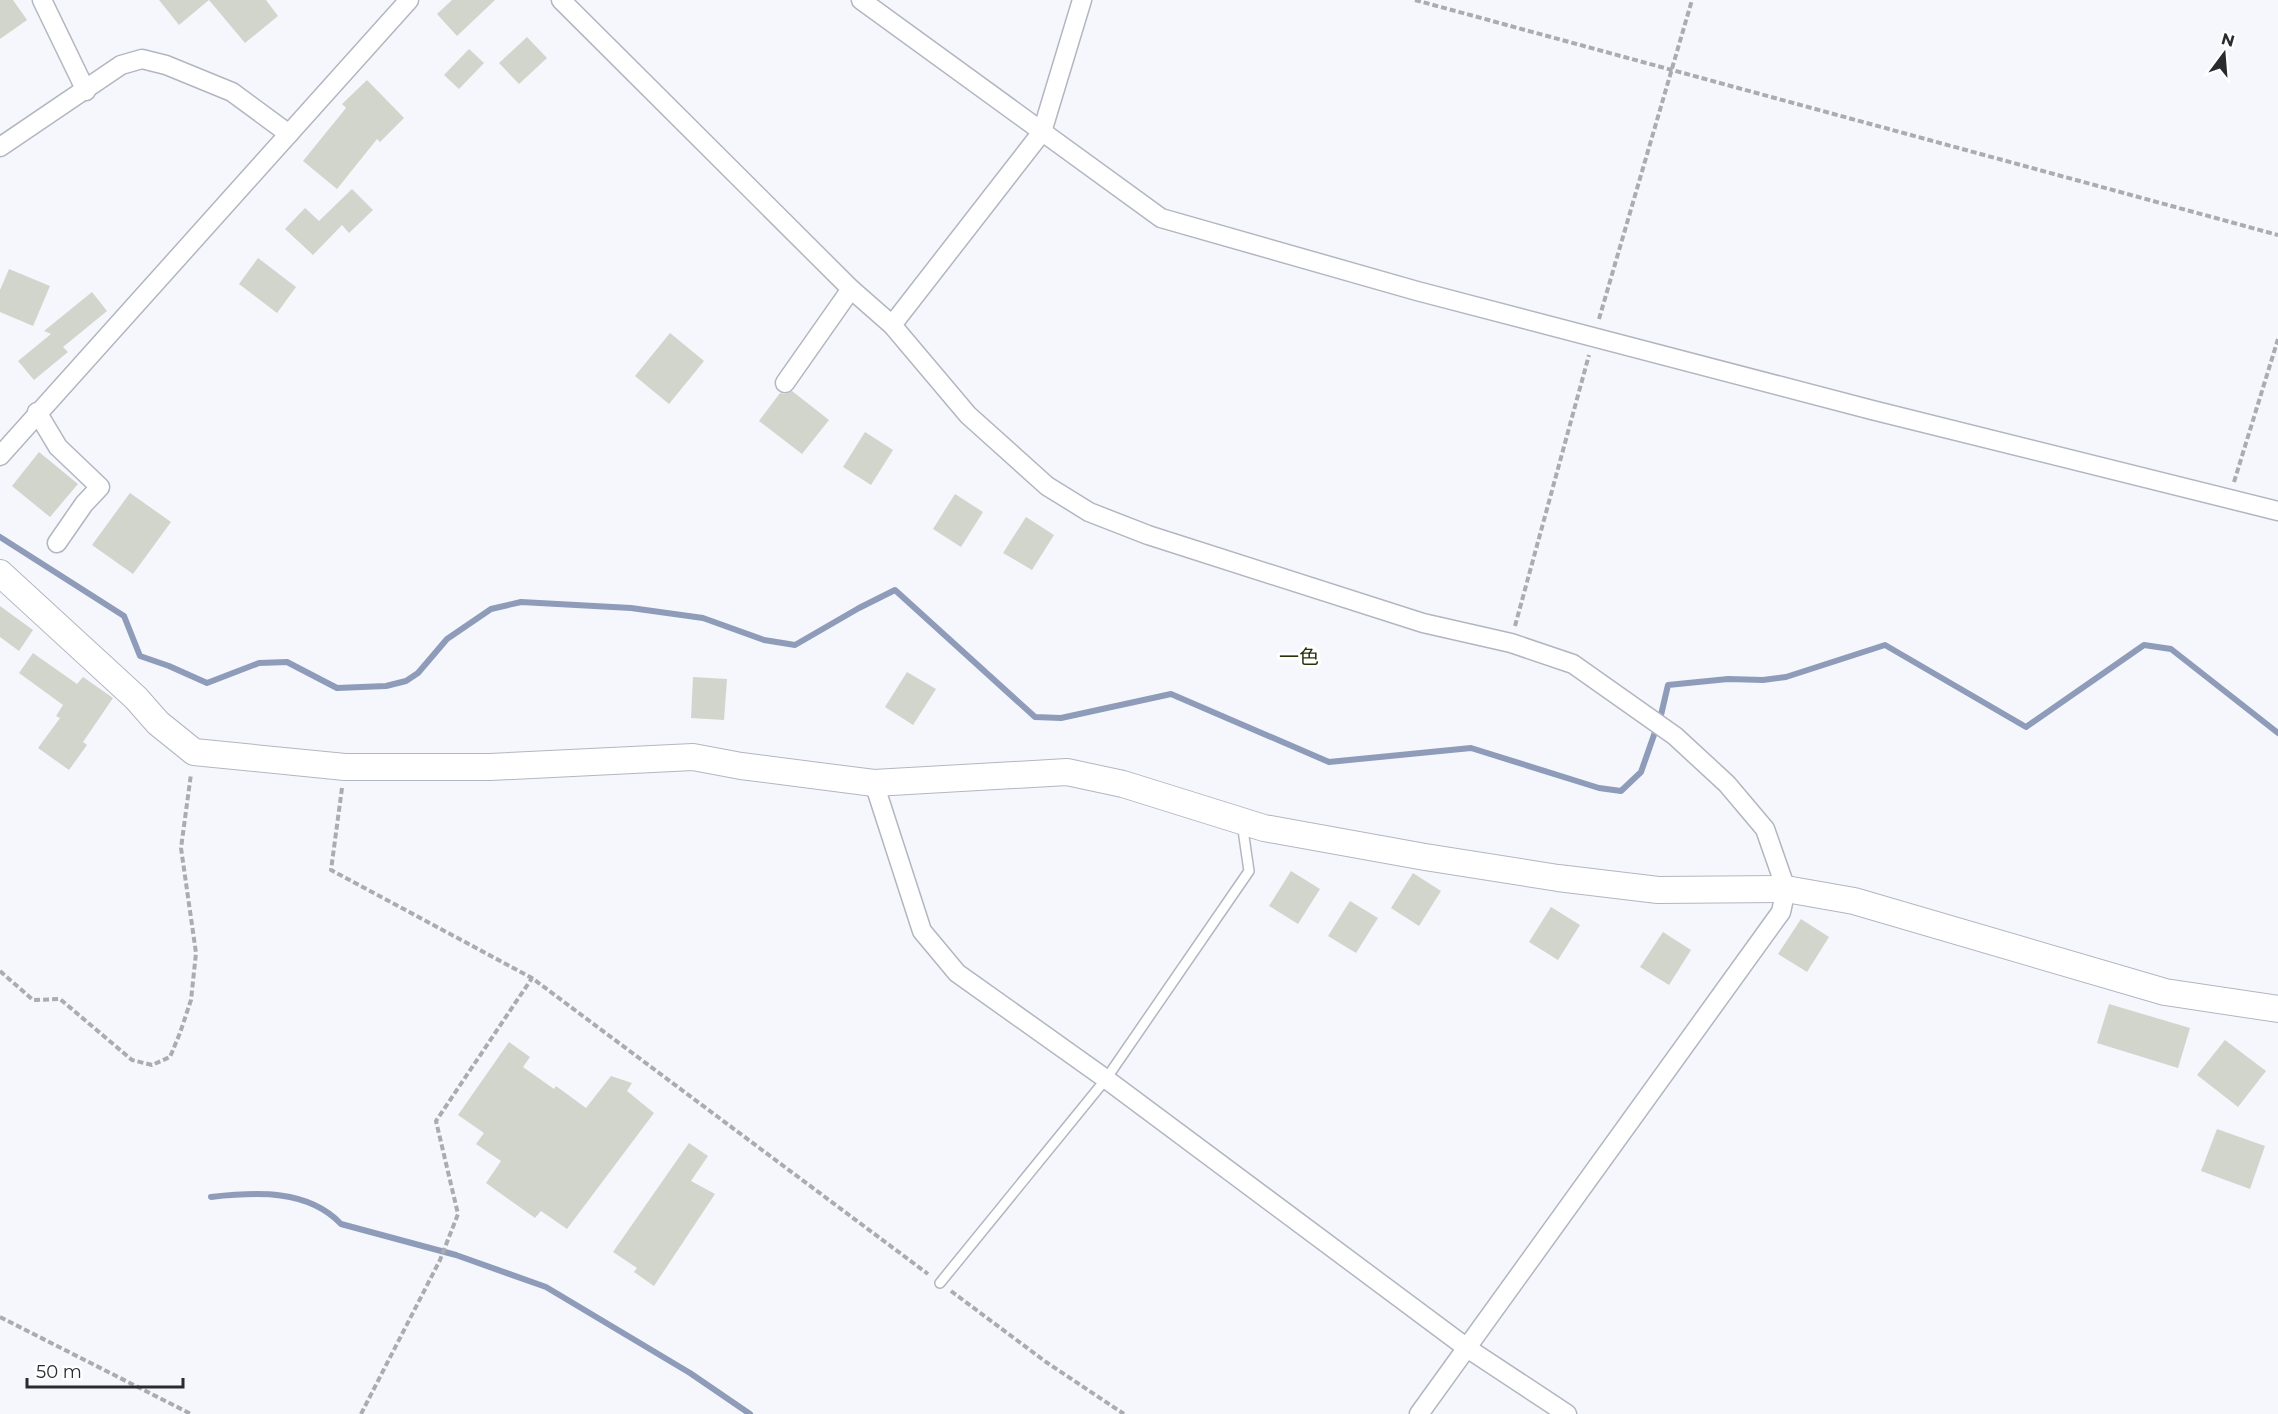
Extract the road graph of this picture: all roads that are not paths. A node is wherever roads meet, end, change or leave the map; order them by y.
1 (42, 0) edge
2 (409, 0) edge
3 (561, 0) edge
4 (861, 0) edge
5 (1082, 0) edge
6 (86, 91) junction
7 (1042, 132) junction
8 (289, 134) junction
9 (0, 147) edge
10 (851, 289) junction
11 (892, 325) junction
12 (785, 383) dead end
13 (38, 412) junction
14 (0, 456) edge
15 (2278, 511) edge
16 (57, 543) dead end
17 (0, 573) edge
18 (874, 783) junction
19 (1241, 821) junction
20 (1786, 889) junction
21 (2278, 1010) edge
22 (1106, 1079) junction
23 (940, 1283) road end
24 (1467, 1348) junction
25 (1419, 1414) edge
26 (1566, 1414) edge

1 - 6 street
2 - 8 street
3 - 10 street
4 - 7 street
5 - 7 street
6 - 8 street
6 - 9 street
7 - 11 street
7 - 15 street
8 - 13 street
10 - 11 street
10 - 12 street
11 - 20 street
13 - 14 street
13 - 16 street
17 - 18 street
18 - 19 street
18 - 22 street
19 - 20 street
19 - 22 lane
20 - 21 street
20 - 24 street
22 - 23 lane
22 - 24 street
24 - 25 street
24 - 26 street

